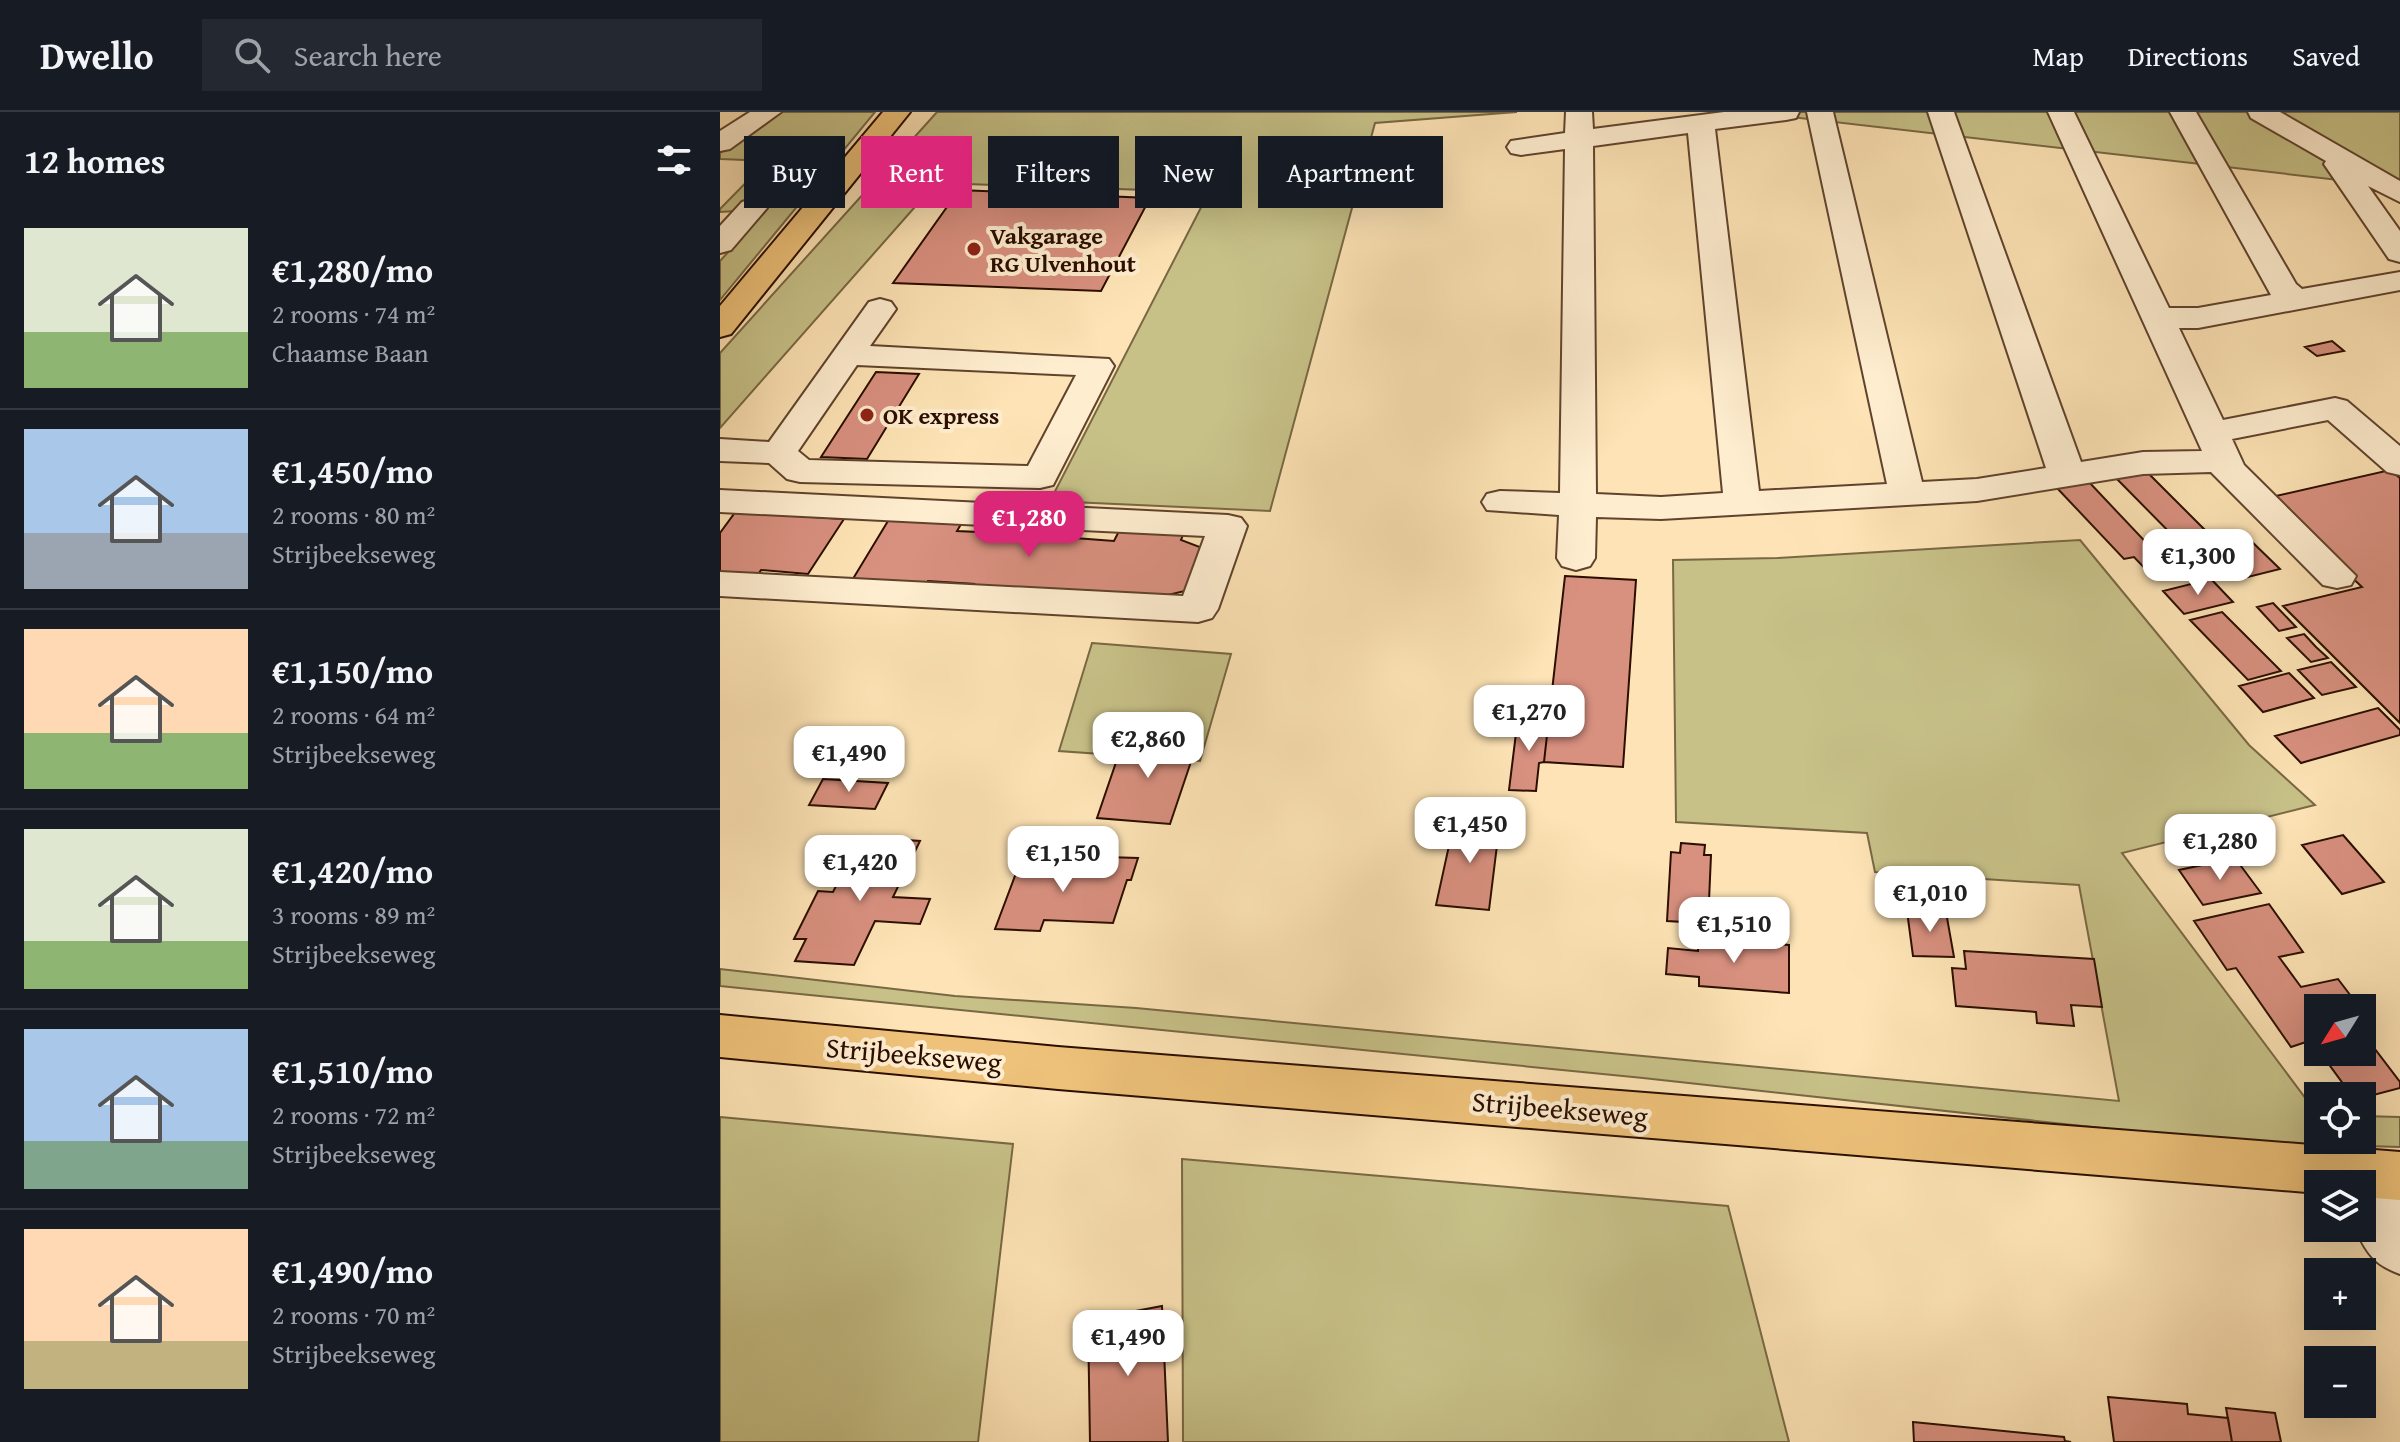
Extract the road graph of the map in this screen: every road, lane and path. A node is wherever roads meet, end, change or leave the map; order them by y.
1 (768, 112) edge
2 (897, 112) edge
3 (1786, 112) edge
4 (1820, 112) edge
5 (1941, 112) edge
6 (2061, 112) edge
7 (2183, 112) edge
8 (2261, 112) edge
9 (1701, 125) junction
10 (1580, 126) edge
11 (720, 143) edge
12 (1521, 147) dead end
13 (2340, 158) junction
14 (2400, 193) edge
15 (752, 208) dead end
16 (720, 244) edge
17 (2400, 253) edge
18 (2400, 281) edge
19 (2295, 300) junction
20 (880, 309) dead end
21 (2157, 318) junction
22 (720, 327) edge
23 (848, 355) junction
24 (2218, 447) junction
25 (720, 450) edge
26 (779, 453) junction
27 (2400, 464) edge
28 (2067, 475) junction
29 (1907, 494) junction
30 (720, 501) edge
31 (1500, 502) dead end
32 (1742, 503) junction
33 (1578, 506) junction
34 (1576, 558) dead end
35 (2337, 576) dead end
36 (720, 584) edge
37 (720, 1036) edge
38 (2386, 1176) edge
39 (2400, 1249) edge

1 - 11 street
2 - 22 main road
3 - 9 street
4 - 29 street
5 - 28 street
6 - 21 street
7 - 19 street
8 - 13 street
9 - 10 street
9 - 32 street
10 - 12 street
10 - 33 street
13 - 14 street
13 - 17 street
15 - 16 street
18 - 19 street
19 - 21 street
20 - 23 street
21 - 24 street
23 - 26 street
23 - 26 street
24 - 27 street
24 - 28 street
24 - 35 street
25 - 26 street
28 - 29 street
29 - 32 street
30 - 36 street
31 - 33 street
32 - 33 street
33 - 34 street
37 - 38 main road, Strijbeekseweg
38 - 39 street

